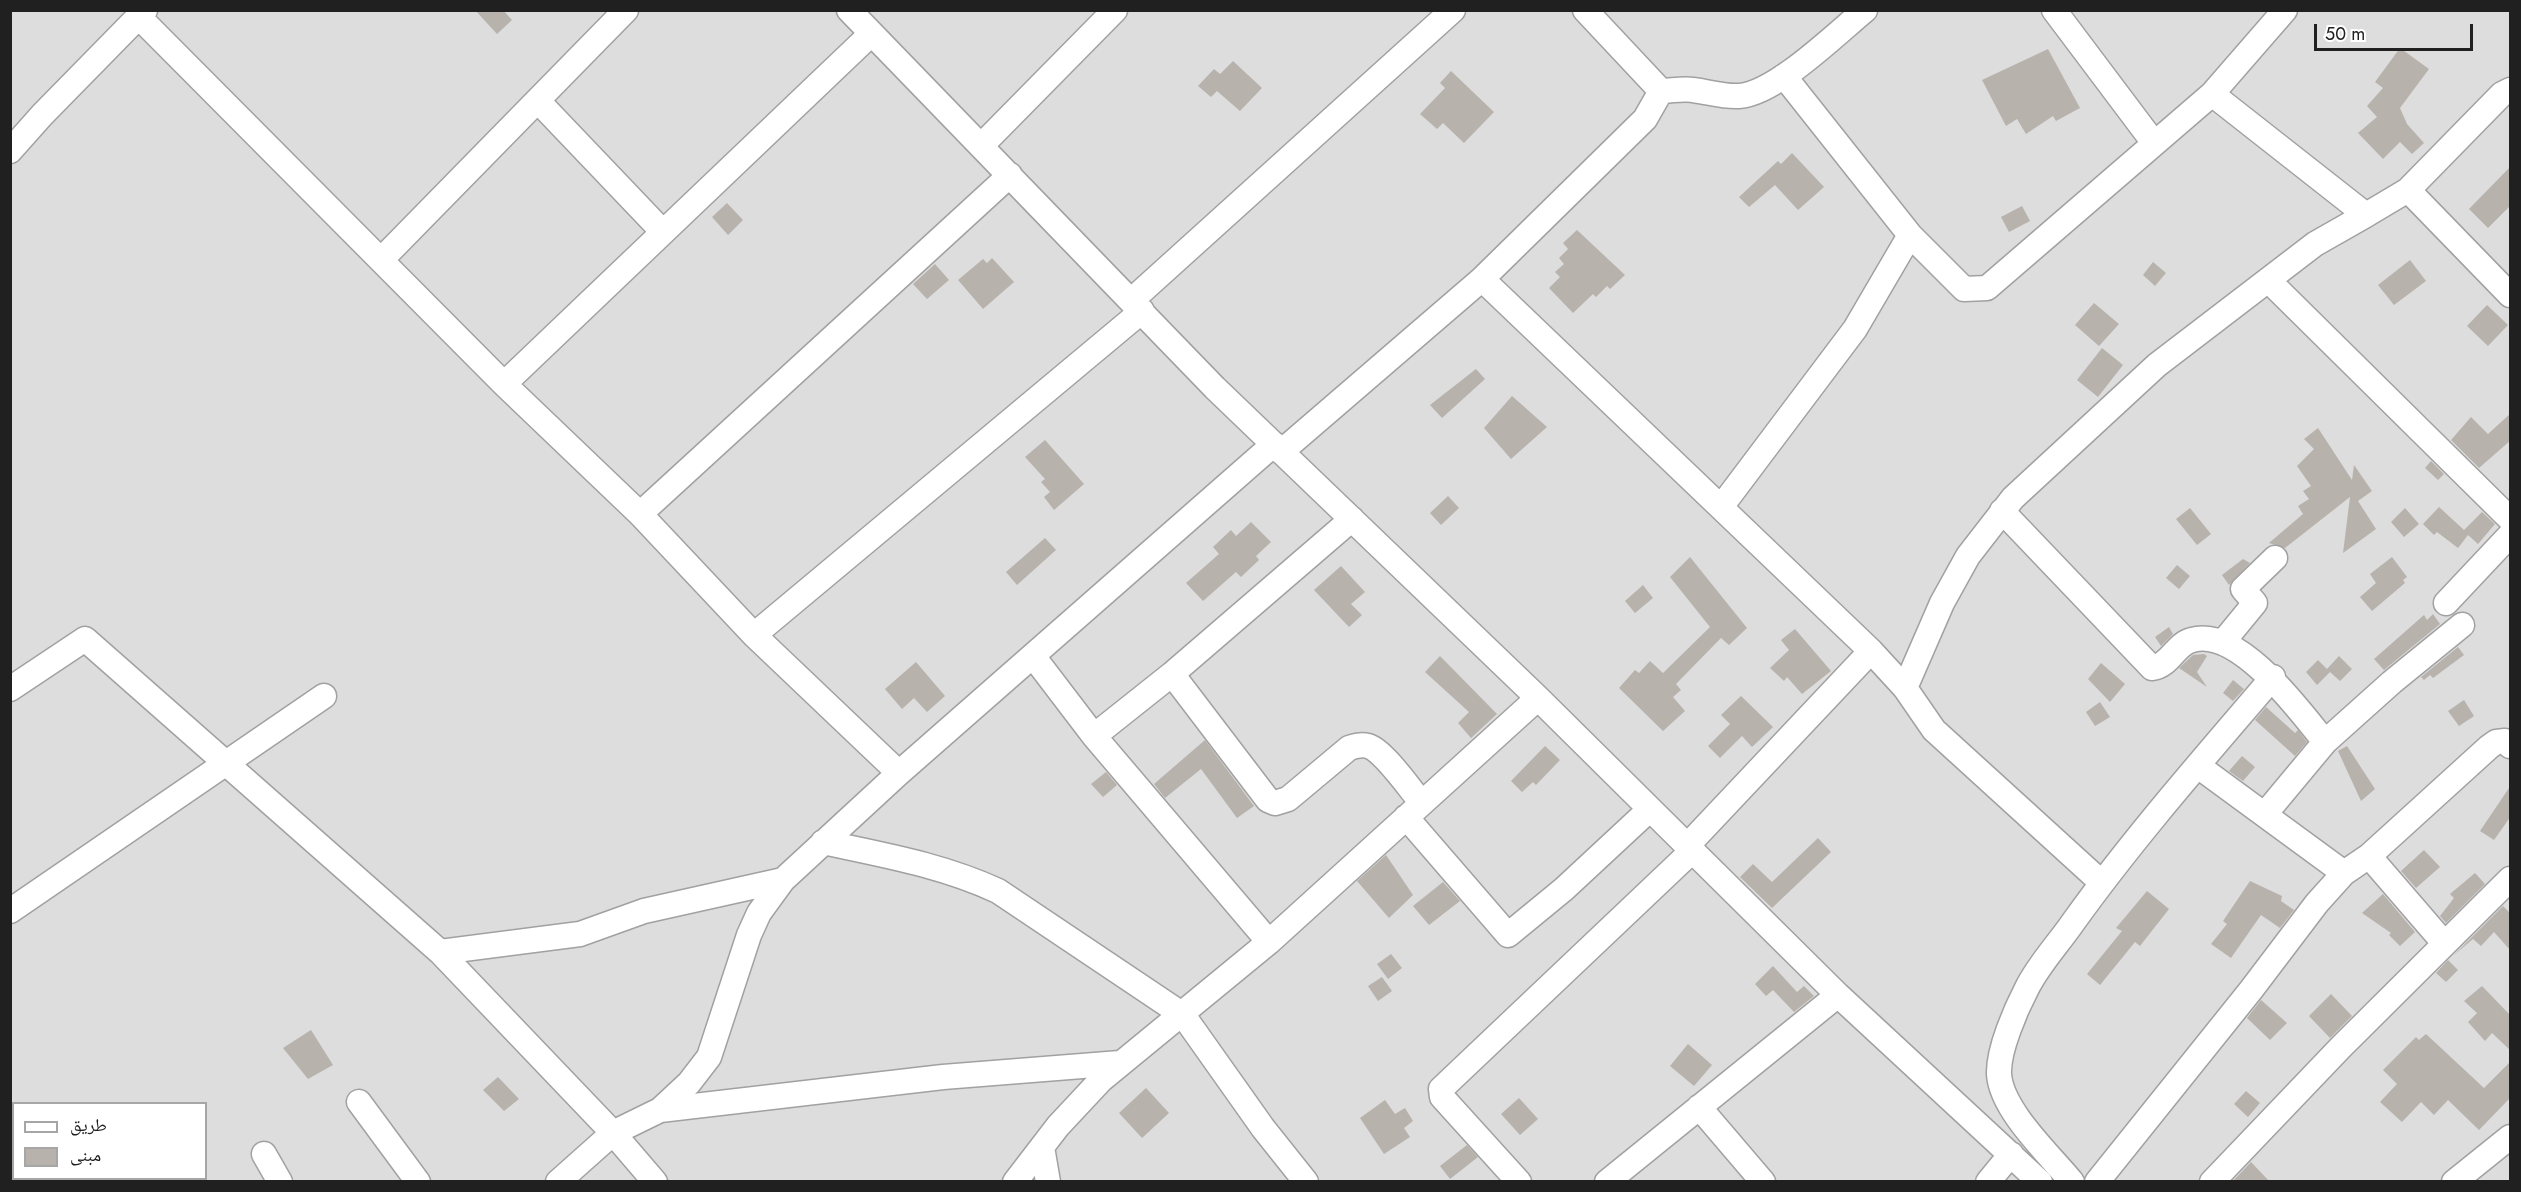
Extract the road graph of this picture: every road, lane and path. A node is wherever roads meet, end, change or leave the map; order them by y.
1 (849, 10) edge
2 (1115, 10) edge
3 (1453, 10) edge
4 (1585, 10) edge
5 (1865, 10) edge
6 (2054, 10) edge
7 (2284, 10) edge
8 (618, 13) edge
9 (142, 14) edge
10 (871, 34) junction
11 (1784, 76) junction
12 (2511, 90) edge
13 (1661, 91) junction
14 (2212, 94) junction
15 (538, 101) junction
16 (2154, 143) junction
17 (981, 146) junction
18 (10, 151) edge
19 (1010, 175) junction
20 (2408, 190) junction
21 (2366, 215) junction
22 (663, 232) junction
23 (1910, 236) junction
24 (381, 260) junction
25 (1482, 279) junction
26 (2268, 280) junction
27 (2511, 295) edge
28 (1137, 306) junction
29 (504, 384) junction
30 (1278, 448) junction
31 (1721, 507) junction
32 (2002, 512) junction
33 (640, 514) junction
34 (1352, 519) junction
35 (2511, 519) edge
36 (2511, 535) edge
37 (2275, 558) dead end
38 (2446, 603) dead end
39 (2462, 625) dead end
40 (754, 635) junction
41 (2223, 642) junction
42 (1871, 651) junction
43 (1033, 656) junction
44 (1172, 674) junction
45 (2272, 677) junction
46 (10, 688) edge
47 (1905, 688) junction
48 (324, 696) dead end
49 (1538, 698) junction
50 (1095, 736) junction
51 (2325, 742) junction
52 (2511, 746) edge
53 (227, 762) junction
54 (2198, 766) junction
55 (899, 773) junction
56 (1413, 809) junction
57 (1649, 810) junction
58 (2265, 814) junction
59 (823, 842) junction
60 (1689, 848) junction
61 (2369, 856) junction
62 (2344, 873) junction
63 (2511, 879) edge
64 (783, 880) junction
65 (2102, 883) junction
66 (10, 911) edge
67 (1269, 942) junction
68 (2444, 943) junction
69 (440, 952) junction
70 (1838, 995) junction
71 (1183, 1015) junction
72 (1120, 1063) junction
73 (359, 1102) dead end
74 (1699, 1107) junction
75 (660, 1110) junction
76 (613, 1133) junction
77 (2511, 1137) edge
78 (1042, 1147) junction
79 (264, 1154) dead end
80 (2011, 1154) junction
81 (280, 1182) edge
82 (418, 1182) edge
83 (558, 1182) edge
84 (655, 1182) edge
85 (1015, 1182) edge
86 (1048, 1182) edge
87 (1306, 1182) edge
88 (1519, 1182) edge
89 (1607, 1182) edge
90 (1762, 1182) edge
91 (1988, 1182) edge
92 (2040, 1182) edge
93 (2072, 1182) edge
94 (2097, 1182) edge
95 (2212, 1182) edge
96 (2454, 1182) edge

1 - 10 street
2 - 17 street
3 - 28 street
4 - 13 street
5 - 11 street
6 - 16 street
7 - 14 street
8 - 15 street
9 - 18 street
9 - 24 street
10 - 17 street
10 - 22 street
11 - 13 street
11 - 23 street
12 - 20 street
13 - 25 street
14 - 16 street
14 - 21 street
15 - 22 street
15 - 24 street
16 - 23 street
17 - 19 street
19 - 28 street
19 - 33 street
20 - 21 street
20 - 27 street
21 - 26 street
22 - 29 street
23 - 31 street
24 - 29 street
25 - 30 street
25 - 31 street
26 - 32 street
26 - 35 street
28 - 30 street
28 - 40 street
29 - 33 street
30 - 34 street
30 - 43 street
31 - 42 street
32 - 41 street
32 - 47 street
33 - 40 street
34 - 44 street
34 - 49 street
36 - 38 street
37 - 41 street
39 - 51 street
40 - 55 street
41 - 45 street
42 - 47 street
42 - 60 street
43 - 50 street
43 - 55 street
44 - 50 street
44 - 56 street
45 - 51 street
45 - 54 street
46 - 53 street
47 - 65 street
48 - 53 street
49 - 56 street
49 - 57 street
50 - 67 street
51 - 58 street
52 - 61 street
53 - 66 street
53 - 69 street
54 - 58 street
54 - 65 street
55 - 59 street
56 - 57 street
56 - 67 street
57 - 60 street
58 - 62 street
59 - 64 street
59 - 71 street
60 - 70 street
60 - 88 street
61 - 62 street
61 - 68 street
62 - 94 street
63 - 68 street
64 - 69 street
64 - 75 street
65 - 93 street
67 - 71 street
68 - 95 street
69 - 76 street
70 - 74 street
70 - 80 street
71 - 72 street
71 - 87 street
72 - 75 street
72 - 78 street
73 - 82 street
74 - 89 street
74 - 90 street
75 - 76 street
76 - 83 street
76 - 84 street
77 - 96 street
78 - 85 street
78 - 86 street
79 - 81 street
80 - 91 street
80 - 92 street

